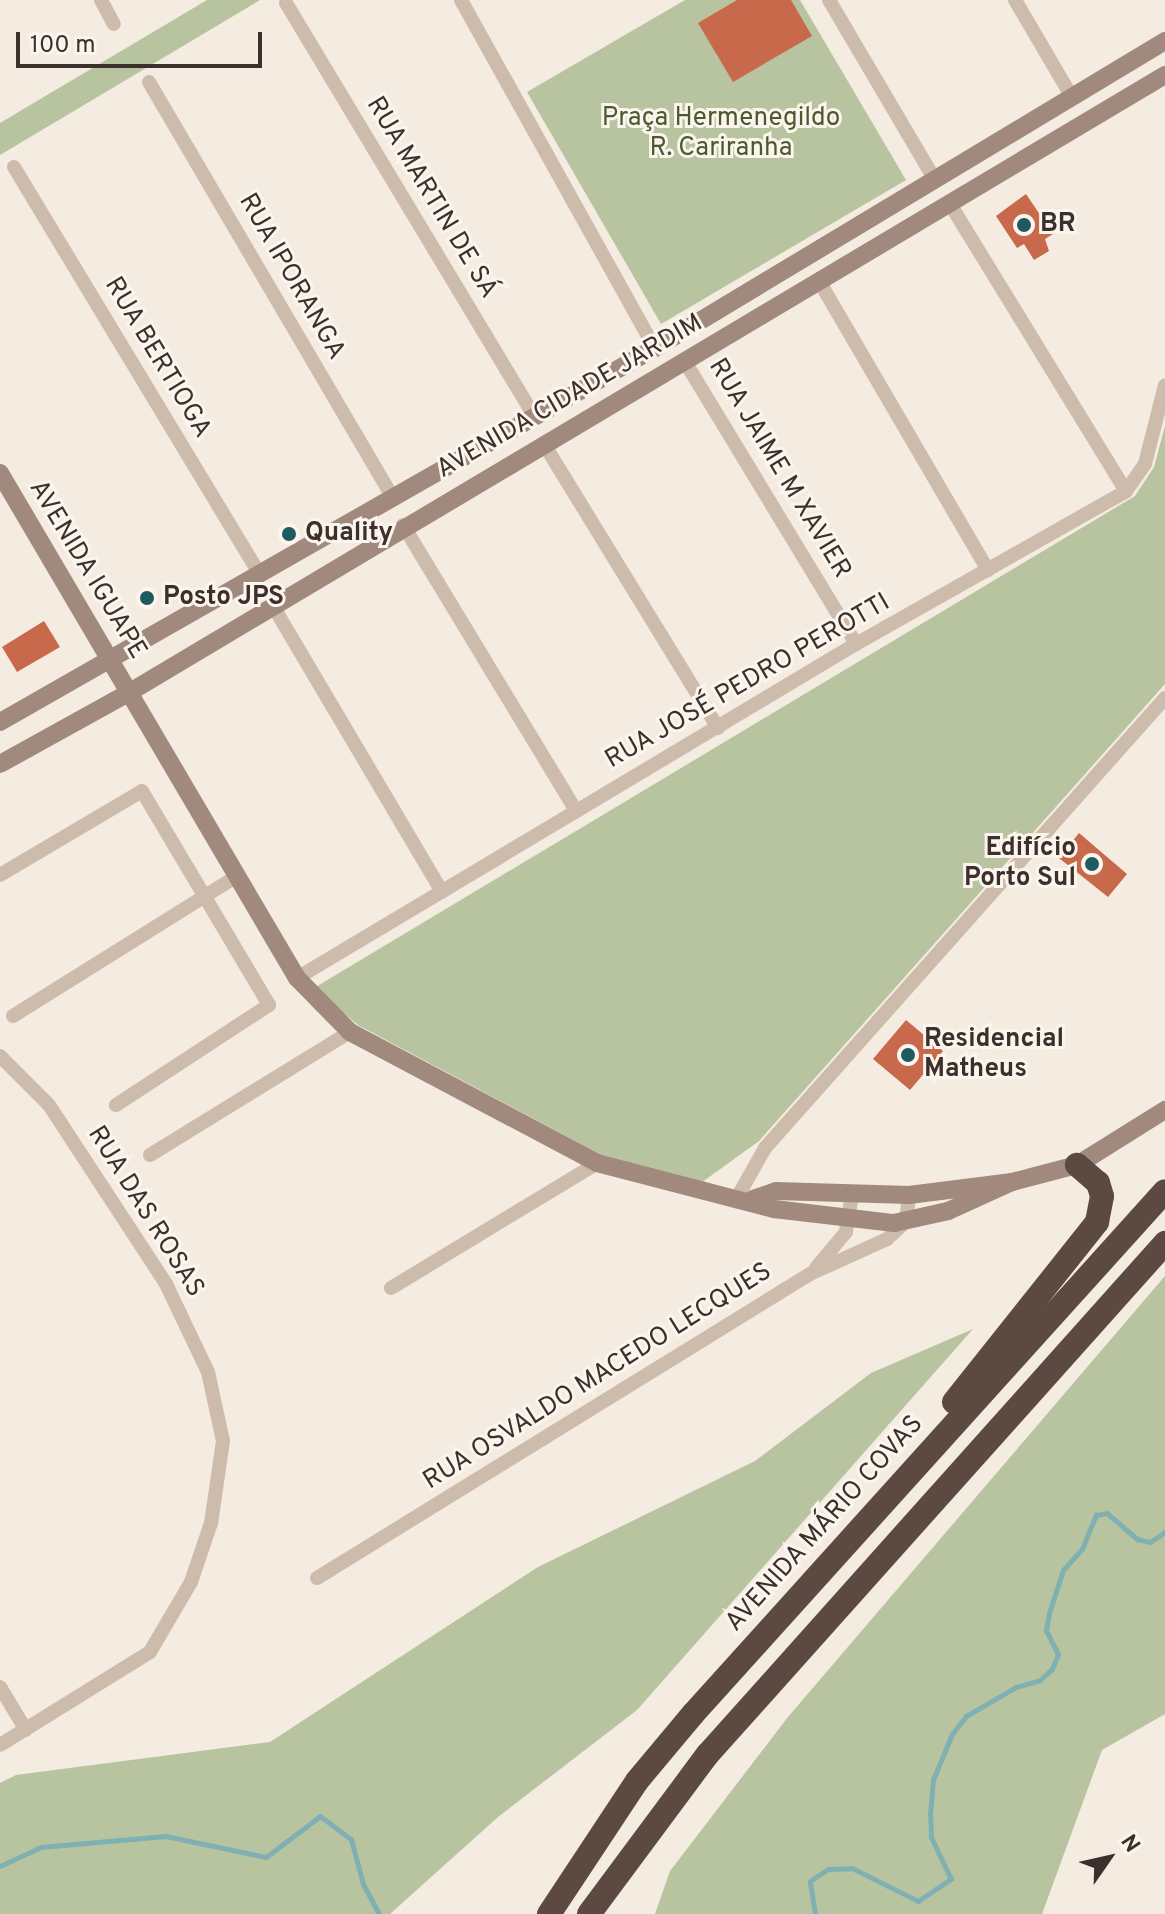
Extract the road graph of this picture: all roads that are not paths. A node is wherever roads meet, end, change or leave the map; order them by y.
1 (101, 0) edge
2 (461, 0) edge
3 (829, 0) edge
4 (1015, 0) edge
5 (286, 3) dead end
6 (114, 24) dead end
7 (1165, 41) edge
8 (1165, 75) edge
9 (149, 82) dead end
10 (1072, 97) junction
11 (14, 167) dead end
12 (935, 180) junction
13 (950, 204) junction
14 (892, 206) junction
15 (906, 231) junction
16 (819, 281) junction
17 (655, 348) junction
18 (684, 360) junction
19 (1165, 385) edge
20 (535, 417) junction
21 (544, 444) junction
22 (0, 473) edge
23 (1126, 491) junction
24 (392, 496) junction
25 (403, 525) junction
26 (334, 529) junction
27 (350, 558) junction
28 (988, 570) junction
29 (259, 573) junction
30 (273, 606) junction
31 (856, 644) junction
32 (110, 660) junction
33 (130, 692) junction
34 (1165, 698) edge
35 (0, 722) edge
36 (718, 728) junction
37 (0, 764) edge
38 (576, 811) junction
39 (0, 875) edge
40 (237, 876) junction
41 (442, 892) junction
42 (206, 896) junction
43 (297, 978) junction
44 (13, 1016) dead end
45 (350, 1032) junction
46 (0, 1056) edge
47 (116, 1105) dead end
48 (1165, 1110) edge
49 (150, 1155) dead end
50 (597, 1163) junction
51 (1077, 1165) junction
52 (1012, 1182) junction
53 (1165, 1191) edge
54 (909, 1195) junction
55 (852, 1196) junction
56 (746, 1198) junction
57 (849, 1219) junction
58 (906, 1221) junction
59 (1165, 1243) edge
60 (810, 1274) junction
61 (391, 1288) dead end
62 (863, 1519) junction
63 (317, 1578) dead end
64 (0, 1687) edge
65 (26, 1730) junction
66 (0, 1745) edge
67 (549, 1914) edge
68 (589, 1914) edge

1 - 6 street
2 - 17 street
3 - 12 street
4 - 10 street
5 - 20 street, RUA MARTIN DE SÁ
7 - 10 main road, AVENIDA CIDADE JARDIM
8 - 13 main road, AVENIDA CIDADE JARDIM
9 - 24 street, RUA IPORANGA
10 - 12 main road, AVENIDA CIDADE JARDIM
11 - 29 street, RUA BERTIOGA
12 - 14 main road, AVENIDA CIDADE JARDIM
13 - 15 main road, AVENIDA CIDADE JARDIM
13 - 23 street
14 - 15 main road
14 - 17 main road, AVENIDA CIDADE JARDIM
15 - 16 main road, AVENIDA CIDADE JARDIM
16 - 18 main road, AVENIDA CIDADE JARDIM
16 - 28 street
17 - 20 main road, AVENIDA CIDADE JARDIM
18 - 21 main road, AVENIDA CIDADE JARDIM
18 - 31 street, RUA JAIME M XAVIER
19 - 23 street, RUA JOSÉ PEDRO PEROTTI
20 - 24 main road, AVENIDA CIDADE JARDIM
21 - 25 main road, AVENIDA CIDADE JARDIM
21 - 36 street
22 - 32 main road, AVENIDA IGUAPE
23 - 28 street, RUA JOSÉ PEDRO PEROTTI
24 - 26 main road, AVENIDA CIDADE JARDIM
25 - 27 main road, AVENIDA CIDADE JARDIM
25 - 38 street
26 - 27 main road
26 - 29 main road, AVENIDA CIDADE JARDIM
27 - 30 main road, AVENIDA CIDADE JARDIM
28 - 31 street, RUA JOSÉ PEDRO PEROTTI
29 - 32 main road, AVENIDA CIDADE JARDIM
30 - 33 main road, AVENIDA CIDADE JARDIM
30 - 41 street
31 - 36 street, RUA JOSÉ PEDRO PEROTTI
32 - 33 main road, AVENIDA IGUAPE
32 - 35 main road, AVENIDA CIDADE JARDIM
33 - 37 main road, AVENIDA CIDADE JARDIM
33 - 40 main road, AVENIDA IGUAPE
34 - 56 street
36 - 38 street, RUA JOSÉ PEDRO PEROTTI
38 - 41 street, RUA JOSÉ PEDRO PEROTTI
39 - 42 street
40 - 42 street
40 - 43 main road, AVENIDA IGUAPE
41 - 43 street, RUA JOSÉ PEDRO PEROTTI
42 - 44 street
42 - 47 street
43 - 45 main road, AVENIDA IGUAPE
45 - 49 street
45 - 50 main road, AVENIDA IGUAPE
46 - 65 street, RUA DAS ROSAS
48 - 51 main road
50 - 56 main road, AVENIDA IGUAPE
50 - 61 street
51 - 52 main road
51 - 62 highway
52 - 54 main road
52 - 58 main road, AVENIDA IGUAPE
53 - 62 highway, AVENIDA MÁRIO COVAS
54 - 55 main road
54 - 58 street
55 - 56 main road
55 - 57 street
56 - 57 main road, AVENIDA IGUAPE
57 - 58 main road, AVENIDA IGUAPE
57 - 60 street
58 - 60 street, RUA OSVALDO MACEDO LECQUES
59 - 68 highway
60 - 63 street, RUA OSVALDO MACEDO LECQUES
62 - 67 highway, AVENIDA MÁRIO COVAS
64 - 65 street
65 - 66 street, RUA DAS ROSAS

